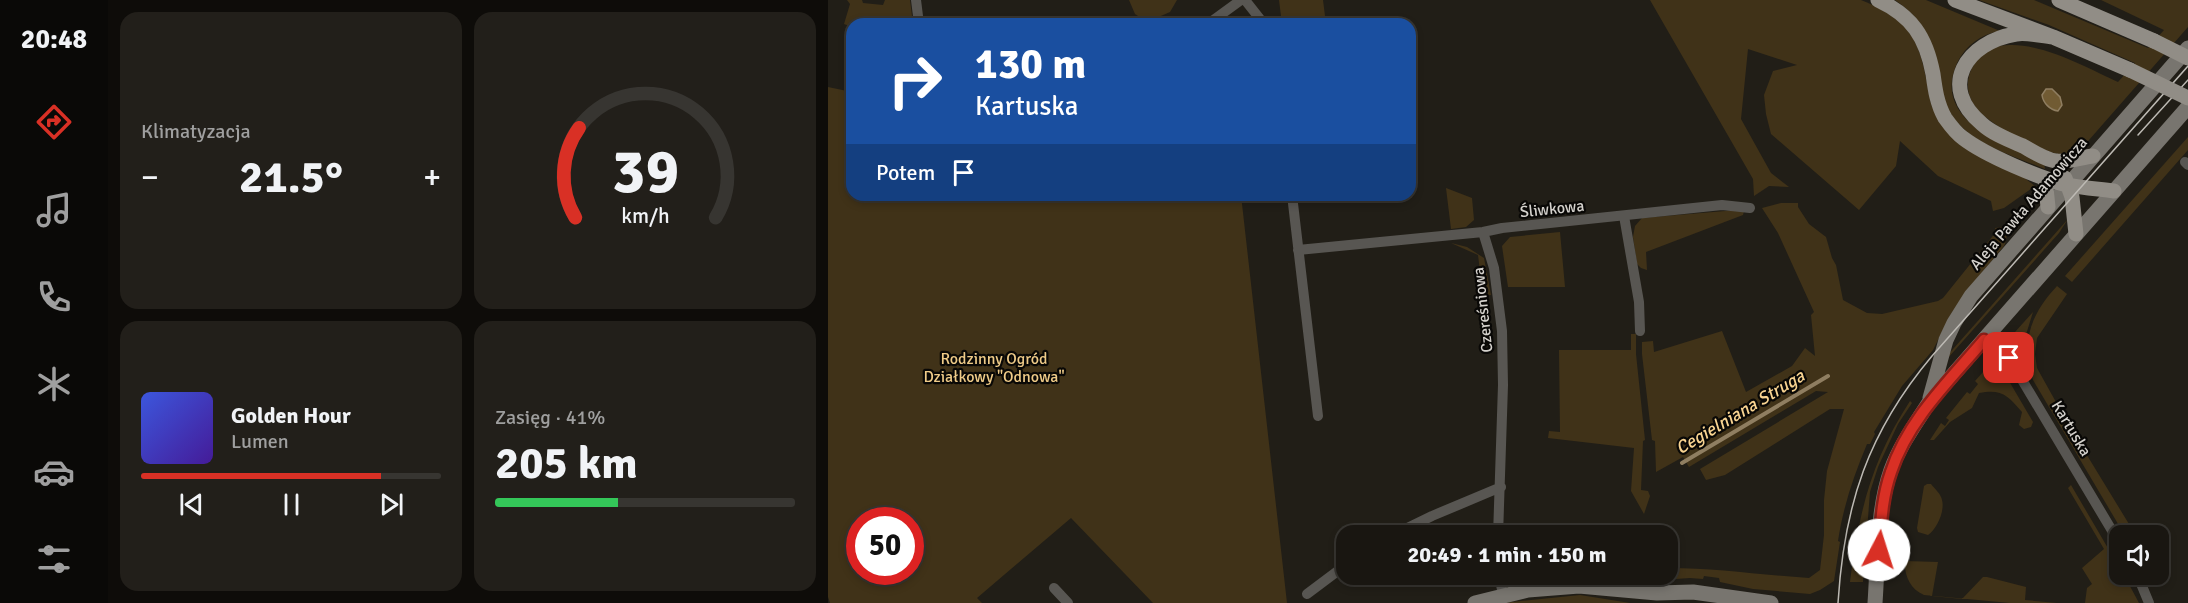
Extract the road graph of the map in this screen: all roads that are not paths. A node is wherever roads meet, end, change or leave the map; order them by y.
1 (916, 0) edge
2 (1243, 0) edge
3 (1878, 0) edge
4 (1955, 0) edge
5 (2059, 0) edge
6 (2087, 6) edge
7 (918, 18) edge
8 (1217, 18) edge
9 (1259, 18) edge
10 (2053, 37) junction
11 (2188, 48) edge
12 (2188, 58) edge
13 (2188, 98) edge
14 (2188, 107) edge
15 (2093, 156) junction
16 (2056, 162) junction
17 (2045, 178) junction
18 (2068, 184) junction
19 (2114, 191) junction
20 (1293, 201) edge
21 (2048, 207) junction
22 (1750, 208) dead end
23 (1624, 216) junction
24 (1483, 232) junction
25 (2076, 234) junction
26 (1298, 250) junction
27 (1640, 331) dead end
28 (1984, 340) junction
29 (1930, 401) junction
30 (1318, 416) dead end
31 (1501, 487) junction
32 (1414, 525) edge
33 (1499, 525) edge
34 (2109, 526) edge
35 (1336, 572) edge
36 (1501, 585) edge
37 (2142, 585) edge
38 (1054, 588) dead end
39 (1657, 593) junction
40 (1307, 594) dead end
41 (1503, 595) junction
42 (1068, 603) edge
43 (1475, 603) edge
44 (1680, 603) edge
45 (1771, 603) edge
46 (1875, 603) edge
47 (2149, 603) edge

1 - 7 street
2 - 8 street
2 - 9 street
3 - 17 main road
4 - 10 main road
5 - 6 main road
6 - 12 main road, bridge
10 - 13 main road, bridge
10 - 16 main road
11 - 15 main road, Aleja Pawła Adamowicza
14 - 19 main road, Aleja Pawła Adamowicza
15 - 16 main road
15 - 18 main road, Aleja Pawła Adamowicza
16 - 18 main road
17 - 18 main road
17 - 21 main road
18 - 19 main road
18 - 21 main road, Aleja Pawła Adamowicza
18 - 25 main road
19 - 25 main road, Aleja Pawła Adamowicza
20 - 26 street
21 - 29 main road, Aleja Pawła Adamowicza
22 - 23 street, Śliwkowa
23 - 24 street, Śliwkowa
23 - 27 street
24 - 26 street
24 - 31 street, Czereśniowa
25 - 28 main road, Aleja Pawła Adamowicza
26 - 30 street
28 - 29 main road, Aleja Pawła Adamowicza
28 - 34 street, Kartuska
29 - 46 main road, Aleja Pawła Adamowicza
31 - 32 street
31 - 33 street, Czereśniowa
35 - 40 street
36 - 41 street
37 - 47 street
38 - 42 street
39 - 41 main road
39 - 44 main road
39 - 45 main road
41 - 43 main road

